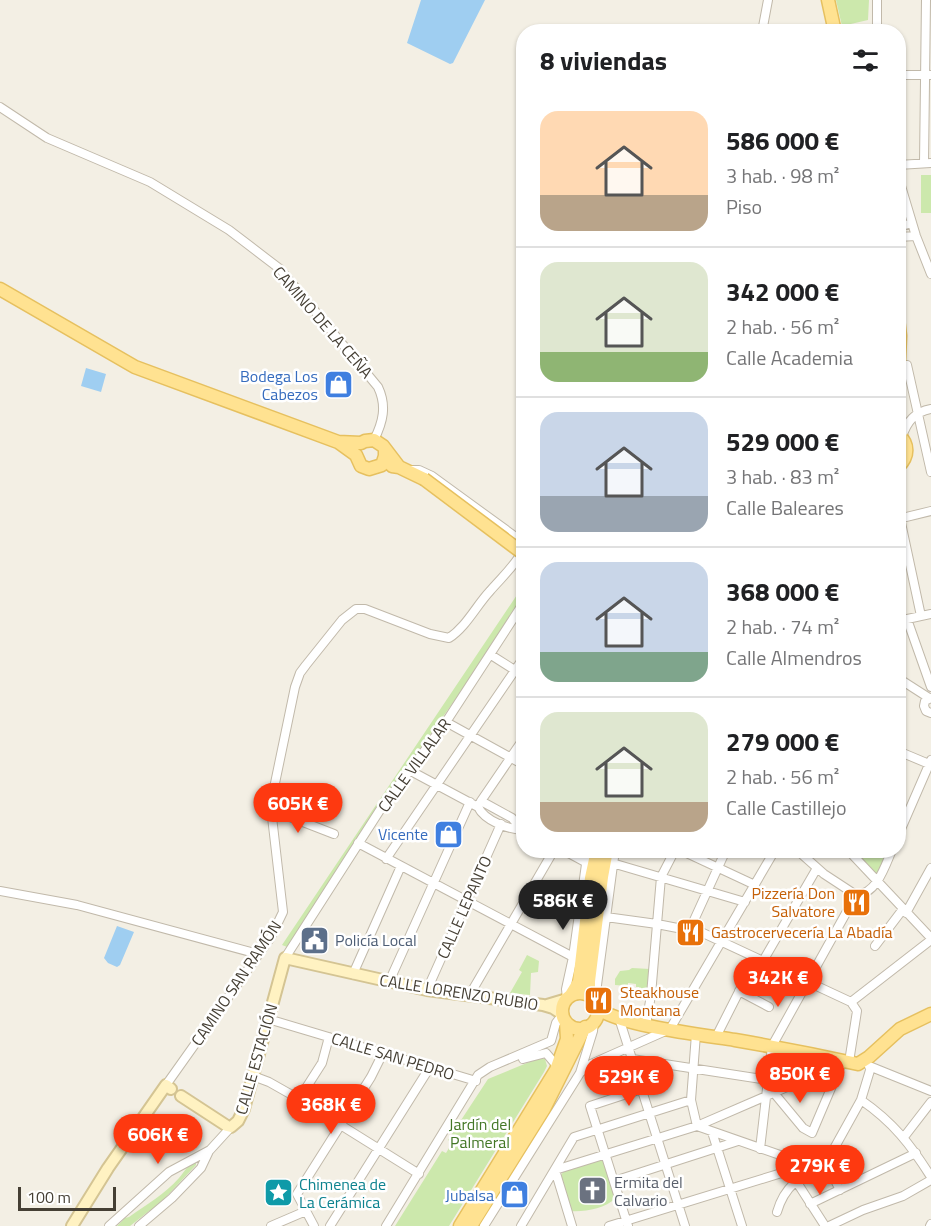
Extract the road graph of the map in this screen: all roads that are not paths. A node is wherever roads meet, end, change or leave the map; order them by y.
1 (768, 0) edge
2 (828, 0) edge
3 (877, 0) edge
4 (926, 0) edge
5 (764, 24) edge
6 (833, 24) edge
7 (877, 24) edge
8 (906, 75) edge
9 (928, 75) edge
10 (0, 107) edge
11 (928, 163) edge
12 (906, 164) edge
13 (906, 203) edge
14 (912, 223) junction
15 (906, 225) edge
16 (916, 236) junction
17 (906, 237) edge
18 (931, 274) edge
19 (0, 290) edge
20 (907, 365) dead end
21 (931, 409) edge
22 (918, 412) junction
23 (906, 426) edge
24 (374, 440) junction
25 (358, 449) junction
26 (385, 451) junction
27 (382, 465) junction
28 (930, 467) edge
29 (403, 468) junction
30 (931, 511) edge
31 (906, 517) edge
32 (516, 537) edge
33 (516, 549) edge
34 (516, 550) edge
35 (906, 550) edge
36 (516, 561) edge
37 (931, 614) edge
38 (516, 615) edge
39 (921, 616) junction
40 (906, 619) edge
41 (906, 627) edge
42 (491, 655) junction
43 (516, 667) edge
44 (514, 670) junction
45 (906, 683) edge
46 (931, 687) edge
47 (930, 698) edge
48 (931, 713) edge
49 (446, 722) junction
50 (470, 735) junction
51 (516, 749) edge
52 (906, 755) edge
53 (510, 758) junction
54 (516, 761) edge
55 (930, 767) edge
56 (409, 770) junction
57 (436, 784) junction
58 (470, 802) junction
59 (480, 804) junction
60 (272, 810) junction
61 (906, 819) edge
62 (516, 822) edge
63 (501, 824) junction
64 (516, 828) edge
65 (334, 834) dead end
66 (358, 843) junction
67 (386, 858) junction
68 (549, 858) edge
69 (578, 858) edge
70 (589, 858) edge
71 (592, 858) edge
72 (606, 858) edge
73 (613, 858) edge
74 (671, 858) edge
75 (696, 858) edge
76 (722, 858) edge
77 (770, 858) edge
78 (806, 858) edge
79 (855, 858) edge
80 (888, 858) edge
81 (612, 863) junction
82 (589, 864) junction
83 (401, 866) junction
84 (717, 868) junction
85 (818, 868) junction
86 (930, 871) edge
87 (661, 877) junction
88 (877, 882) junction
89 (433, 883) junction
90 (755, 885) junction
91 (707, 890) junction
92 (0, 891) edge
93 (856, 895) junction
94 (467, 900) junction
95 (745, 902) junction
96 (905, 911) junction
97 (606, 917) junction
98 (511, 924) junction
99 (657, 924) junction
100 (690, 929) junction
101 (931, 939) edge
102 (723, 943) junction
103 (875, 946) dead end
104 (258, 954) junction
105 (573, 957) junction
106 (285, 958) junction
107 (759, 960) junction
108 (353, 974) junction
109 (389, 982) junction
110 (806, 982) junction
111 (427, 990) junction
112 (738, 991) junction
113 (469, 996) junction
114 (569, 997) junction
115 (595, 1002) junction
116 (851, 1002) junction
117 (543, 1005) junction
118 (769, 1006) dead end
119 (564, 1017) junction
120 (268, 1018) junction
121 (617, 1018) junction
122 (929, 1018) edge
123 (589, 1024) junction
124 (646, 1024) junction
125 (670, 1029) junction
126 (696, 1034) junction
127 (329, 1037) junction
128 (716, 1037) junction
129 (772, 1046) junction
130 (628, 1047) junction
131 (383, 1053) junction
132 (828, 1058) junction
133 (632, 1059) junction
134 (846, 1061) junction
135 (867, 1065) junction
136 (557, 1066) junction
137 (430, 1067) junction
138 (694, 1068) junction
139 (580, 1073) junction
140 (253, 1076) junction
141 (768, 1080) junction
142 (476, 1081) junction
143 (169, 1087) joint
144 (642, 1089) junction
145 (931, 1092) edge
146 (774, 1093) junction
147 (181, 1096) dead end
148 (765, 1097) junction
149 (299, 1099) junction
150 (691, 1100) junction
151 (861, 1100) junction
152 (931, 1102) edge
153 (649, 1113) junction
154 (340, 1125) junction
155 (698, 1126) junction
156 (231, 1127) junction
157 (598, 1130) junction
158 (712, 1132) junction
159 (904, 1137) junction
160 (657, 1138) junction
161 (738, 1141) junction
162 (717, 1148) junction
163 (377, 1149) junction
164 (760, 1149) junction
165 (210, 1150) junction
166 (916, 1153) junction
167 (605, 1154) junction
168 (826, 1163) junction
169 (665, 1164) junction
170 (555, 1170) junction
171 (788, 1171) junction
172 (419, 1174) junction
173 (931, 1179) edge
174 (614, 1181) junction
175 (795, 1181) junction
176 (730, 1189) junction
177 (840, 1190) junction
178 (678, 1204) junction
179 (810, 1204) junction
180 (306, 1211) junction
181 (777, 1212) dead end
182 (627, 1223) edge
183 (739, 1225) edge
184 (832, 1225) edge
185 (72, 1226) edge
186 (109, 1226) edge
187 (139, 1226) edge
188 (271, 1226) edge
189 (314, 1226) edge
190 (330, 1226) edge
191 (386, 1226) edge
192 (460, 1226) edge
193 (471, 1226) edge
194 (484, 1226) edge
195 (521, 1226) edge
196 (572, 1226) edge
197 (609, 1226) edge
198 (685, 1226) edge

1 - 5 street
2 - 6 main road
3 - 7 street
4 - 9 street
8 - 9 street
9 - 11 street
10 - 24 street, CAMINO DE LA CEÑA
11 - 12 street
13 - 14 street
14 - 15 street
14 - 16 street
16 - 17 street
16 - 18 street
19 - 25 main road
20 - 22 street
21 - 22 street
22 - 23 street
22 - 28 street
24 - 25 main road
24 - 26 main road
25 - 27 main road
26 - 27 main road
26 - 29 main road
27 - 29 main road
29 - 32 street
29 - 33 main road, bridge
29 - 34 street
30 - 31 street
35 - 39 street
36 - 60 street, CAMINO SAN RAMÓN
37 - 39 street
38 - 42 street, CALLE VILLALAR
39 - 40 street
41 - 46 street
42 - 44 street
42 - 49 street, CALLE VILLALAR
43 - 44 street
44 - 50 street
45 - 47 street
47 - 48 street
49 - 50 street
49 - 56 street, CALLE VILLALAR
50 - 53 street
50 - 57 street
51 - 53 street
52 - 55 street
53 - 54 street
53 - 59 street
55 - 61 street
56 - 57 street
56 - 66 street, CALLE VILLALAR
57 - 58 street
57 - 67 street
58 - 59 street
58 - 89 street
59 - 62 street
59 - 63 street
60 - 65 street
60 - 104 street, CAMINO SAN RAMÓN
63 - 64 street
63 - 94 street, CALLE LEPANTO
66 - 67 street
66 - 106 street, CALLE VILLALAR
67 - 83 street
68 - 98 street
69 - 82 street
70 - 82 street
71 - 82 main road
72 - 115 main road
73 - 81 street
74 - 87 street
75 - 84 street
76 - 84 street
77 - 90 street
78 - 85 street
79 - 88 street
80 - 88 street
81 - 87 street
81 - 97 street
82 - 105 street
82 - 114 main road
83 - 89 street
83 - 108 street
84 - 90 street
84 - 91 street
85 - 93 street
85 - 107 street
86 - 96 street
87 - 91 street
87 - 99 street
88 - 93 street
88 - 96 street
89 - 94 street
89 - 109 street
90 - 95 street
91 - 95 street
91 - 100 street
92 - 104 street
93 - 110 street
94 - 98 street
94 - 111 street, CALLE LEPANTO
95 - 102 street
96 - 101 street
96 - 103 street
97 - 99 street
97 - 115 street
98 - 105 street
98 - 113 street
99 - 100 street
99 - 124 street
100 - 102 street
101 - 116 street
102 - 107 street
102 - 125 street
104 - 143 street, CAMINO SAN RAMÓN
105 - 114 street
106 - 108 main road, CALLE LORENZO RUBIO
106 - 120 main road, CALLE ESTACIÓN
107 - 110 street
107 - 112 street
108 - 109 main road, CALLE LORENZO RUBIO
109 - 111 main road, CALLE LORENZO RUBIO
110 - 116 street
110 - 129 street
111 - 113 main road, CALLE LORENZO RUBIO
112 - 118 street
112 - 128 street
113 - 117 main road, CALLE LORENZO RUBIO
114 - 115 main road
114 - 117 main road
114 - 119 main road
115 - 121 main road
115 - 123 main road
116 - 134 street
117 - 119 main road, CALLE LORENZO RUBIO
119 - 123 main road
119 - 136 main road
119 - 142 street, CALLE SAN PEDRO
120 - 127 street, CALLE SAN PEDRO
120 - 140 main road, CALLE ESTACIÓN
121 - 123 main road
121 - 124 main road
121 - 130 street
122 - 135 main road
123 - 139 street
123 - 193 main road
124 - 125 main road
125 - 126 main road
125 - 130 street
126 - 128 main road
126 - 138 street
127 - 131 street, CALLE SAN PEDRO
127 - 149 street
128 - 129 main road
129 - 132 main road
129 - 141 street
130 - 133 street
130 - 139 street
131 - 137 street, CALLE SAN PEDRO
131 - 154 street
132 - 134 main road
132 - 146 street
133 - 138 street
133 - 144 street
134 - 135 main road
134 - 146 street
135 - 145 street
135 - 151 street
136 - 142 street
136 - 192 main road
137 - 142 street, CALLE SAN PEDRO
137 - 163 street
138 - 141 street
138 - 150 street
139 - 194 street
140 - 149 street
140 - 156 main road, CALLE ESTACIÓN
141 - 148 street
142 - 172 street
143 - 185 main road
144 - 153 street
144 - 157 street
146 - 148 street
147 - 156 main road
148 - 155 street
148 - 164 street
149 - 154 street
150 - 153 street
150 - 155 street
151 - 159 street
151 - 168 street
152 - 159 street
153 - 157 street
153 - 160 street
154 - 163 street
154 - 180 street
155 - 158 street
155 - 160 street
156 - 165 street, CALLE ESTACIÓN
157 - 167 street
157 - 170 street
158 - 161 street
158 - 162 street
159 - 166 street
160 - 167 street
160 - 169 street
161 - 162 street
161 - 164 street
162 - 169 street
162 - 176 street
163 - 172 street
163 - 190 street
164 - 171 street
165 - 186 street, CALLE ESTACIÓN
165 - 187 street, CALLE ESTACIÓN
166 - 173 street
166 - 177 street
167 - 170 street
167 - 174 street
168 - 175 street
168 - 177 street
169 - 174 street
169 - 178 street
170 - 195 street
170 - 196 street
171 - 175 street
171 - 176 street
172 - 191 street
173 - 184 street
174 - 182 street
175 - 179 street
175 - 181 street
176 - 178 street
176 - 183 street
177 - 179 street
178 - 182 street
178 - 198 street
179 - 184 street
180 - 188 street
180 - 189 street
182 - 197 street

